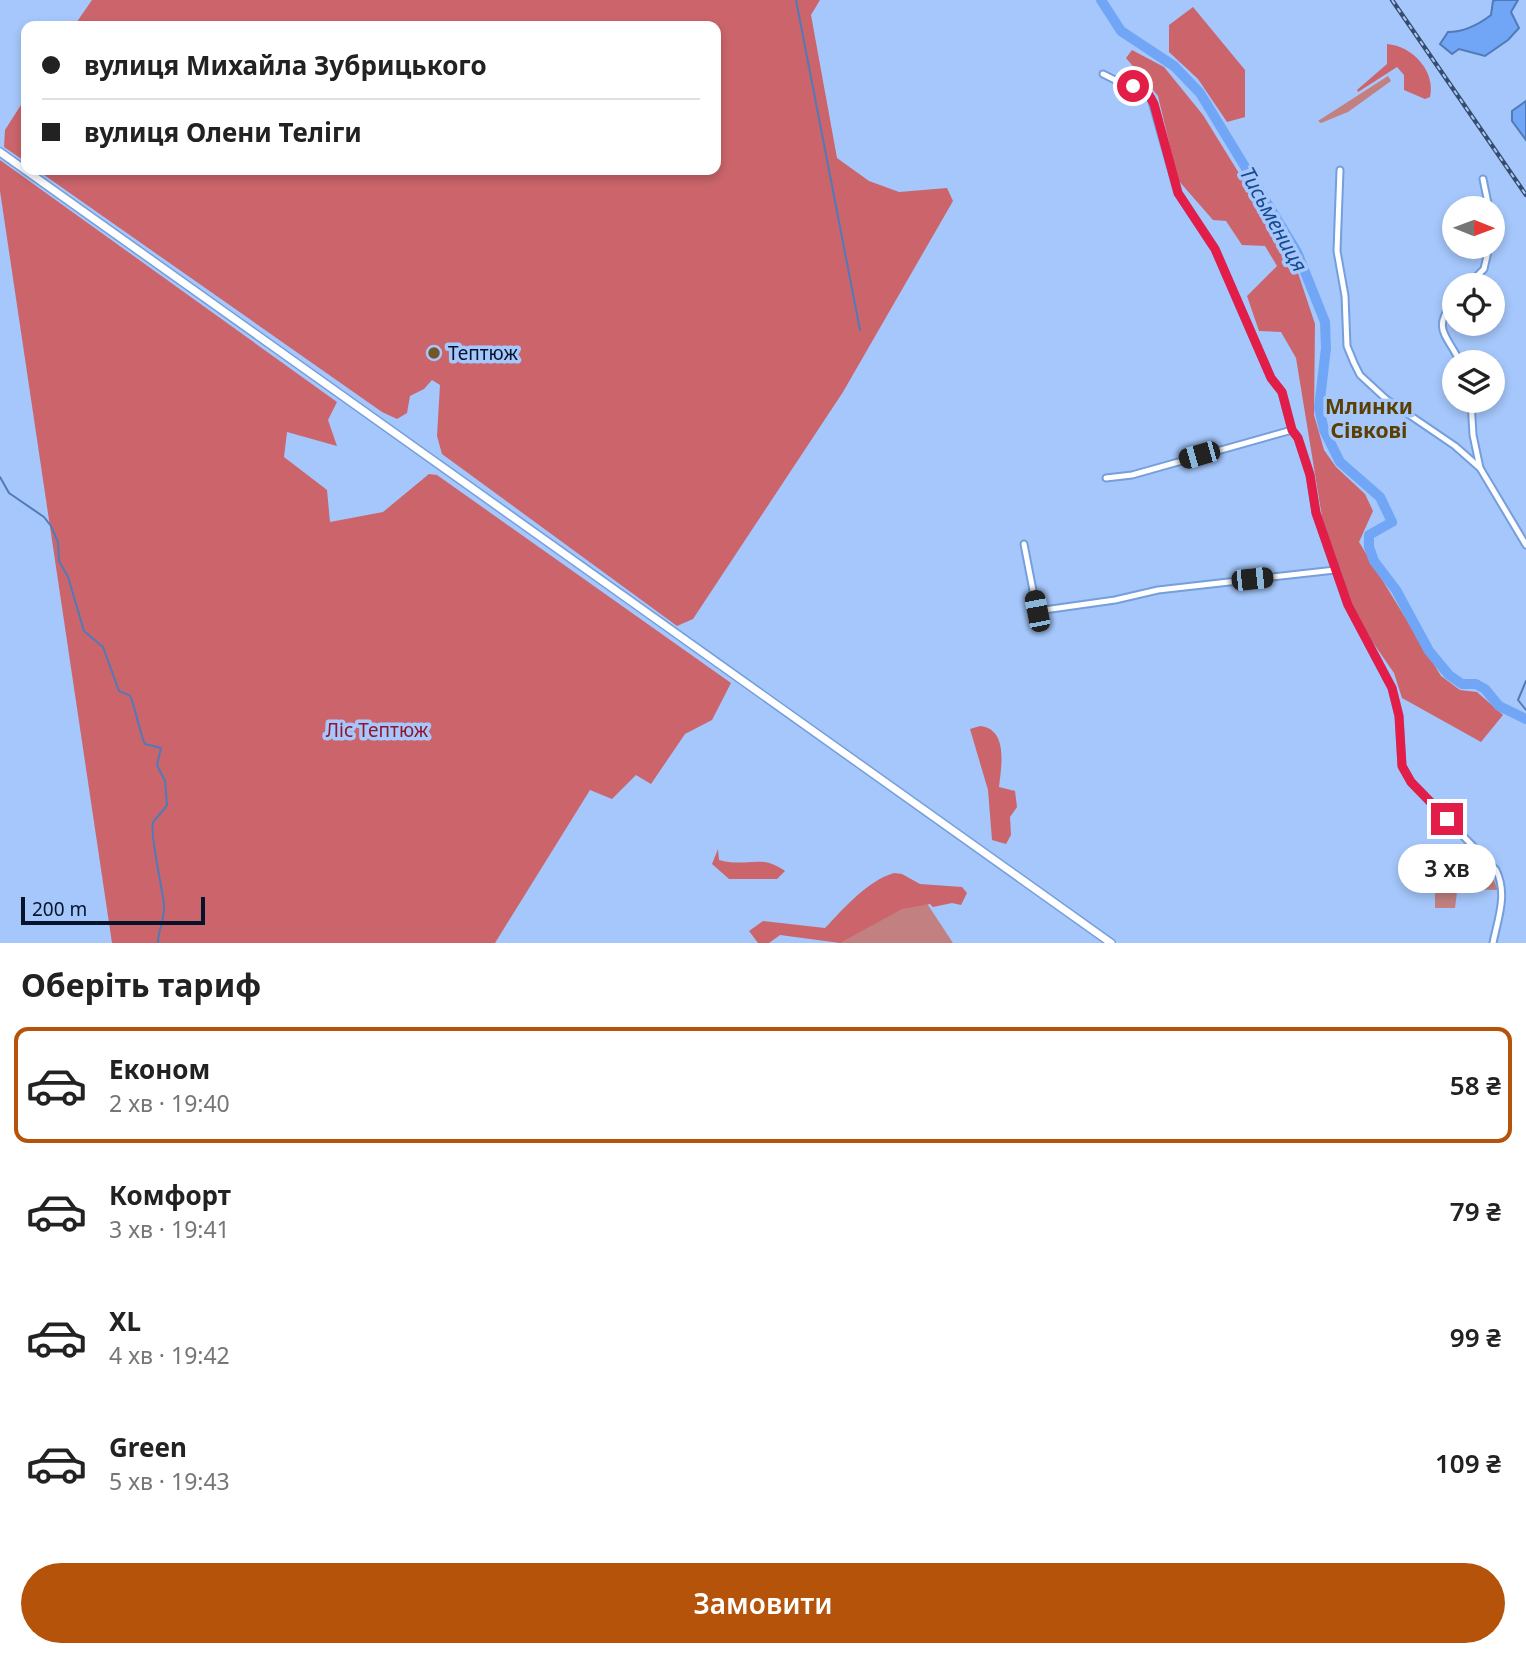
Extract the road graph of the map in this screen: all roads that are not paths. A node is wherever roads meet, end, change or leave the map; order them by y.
1 (1103, 74) dead end
2 (0, 152) edge
3 (21, 167) edge
4 (1340, 170) dead end
5 (32, 175) edge
6 (1483, 179) dead end
7 (1487, 196) edge
8 (1472, 413) edge
9 (1292, 430) junction
10 (1480, 468) junction
11 (1106, 478) dead end
12 (1024, 544) dead end
13 (1526, 545) edge
14 (1335, 570) junction
15 (1111, 943) edge
16 (1493, 943) edge

1 - 9 street
2 - 3 street
4 - 10 street
5 - 15 street
6 - 7 street
8 - 10 street
9 - 11 street
9 - 14 street
10 - 13 street
12 - 14 street
14 - 16 street

